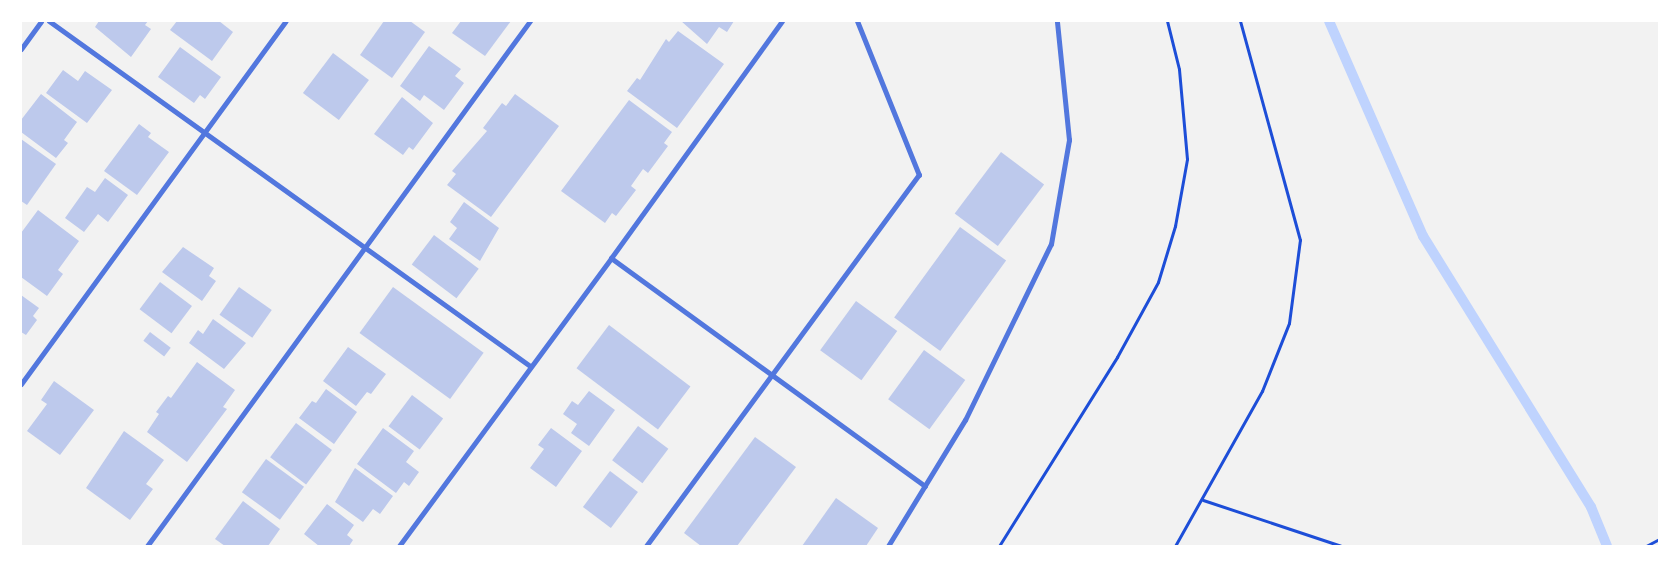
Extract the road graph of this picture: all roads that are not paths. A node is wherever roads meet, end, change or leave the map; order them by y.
1 (41, 21) edge
2 (50, 21) edge
3 (286, 21) edge
4 (530, 21) edge
5 (782, 21) edge
6 (857, 21) edge
7 (1058, 21) edge
8 (21, 49) edge
9 (204, 133) junction
10 (364, 247) junction
11 (611, 258) junction
12 (530, 366) junction
13 (772, 374) junction
14 (21, 384) edge
15 (925, 486) junction
16 (148, 546) edge
17 (399, 546) edge
18 (646, 546) edge
19 (888, 546) edge

1 - 8 street
2 - 9 street
3 - 9 street
4 - 10 street
5 - 11 street
6 - 13 street
7 - 15 street
9 - 10 street
9 - 14 street
10 - 12 street
10 - 16 street
11 - 12 street
11 - 13 street
12 - 17 street
13 - 15 street
13 - 18 street
15 - 19 street

